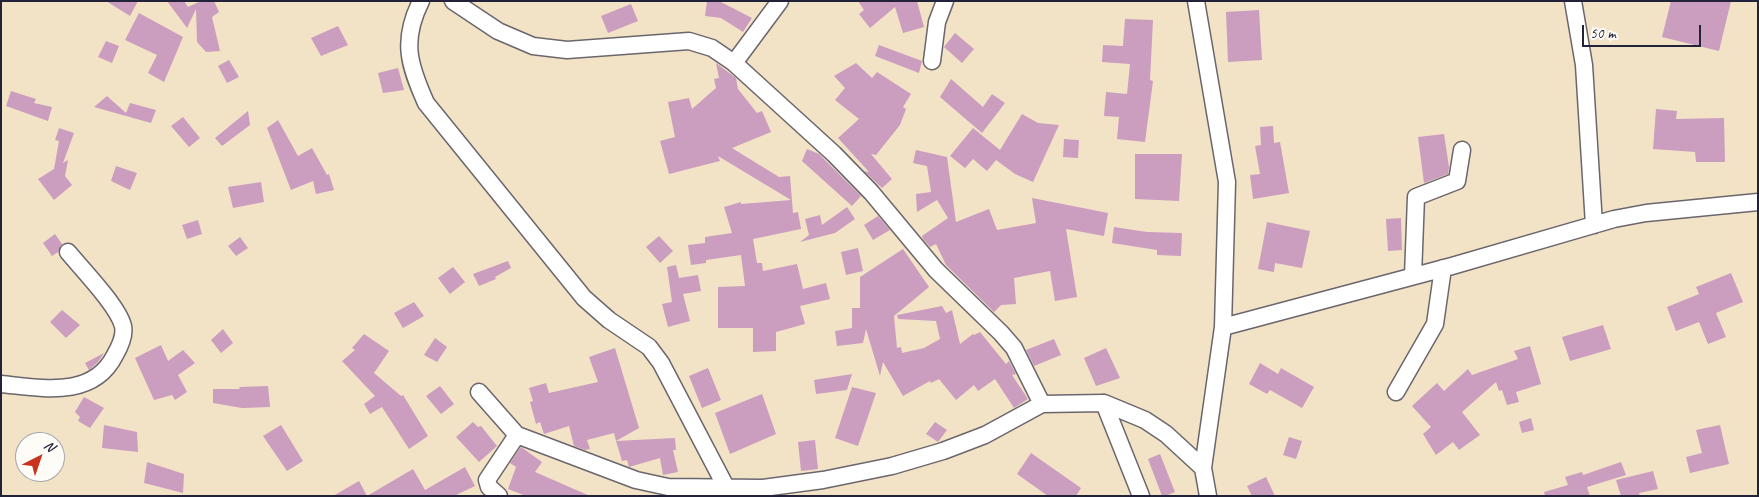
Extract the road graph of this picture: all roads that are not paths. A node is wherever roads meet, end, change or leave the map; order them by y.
1 (421, 1) edge
2 (453, 1) edge
3 (780, 1) edge
4 (945, 1) edge
5 (1196, 1) edge
6 (1573, 1) edge
7 (932, 61) dead end
8 (734, 63) junction
9 (1462, 150) dead end
10 (1758, 202) edge
11 (1594, 225) junction
12 (68, 252) dead end
13 (1443, 268) junction
14 (1414, 276) junction
15 (1223, 327) junction
16 (1, 384) edge
17 (478, 392) dead end
18 (1396, 392) dead end
19 (1104, 403) junction
20 (1042, 404) junction
21 (517, 436) junction
22 (1204, 468) junction
23 (727, 489) junction
24 (499, 496) edge
25 (1142, 496) edge
26 (1208, 496) edge

1 - 23 street
2 - 8 street
3 - 8 street
4 - 7 street
5 - 15 street
6 - 11 street
8 - 20 street
9 - 14 street
10 - 11 street
11 - 13 street
12 - 16 street
13 - 14 street
13 - 18 street
14 - 15 street
15 - 22 street
17 - 21 street
19 - 20 street
19 - 22 street
19 - 25 street
20 - 23 street
21 - 23 street
21 - 24 street
22 - 26 street

